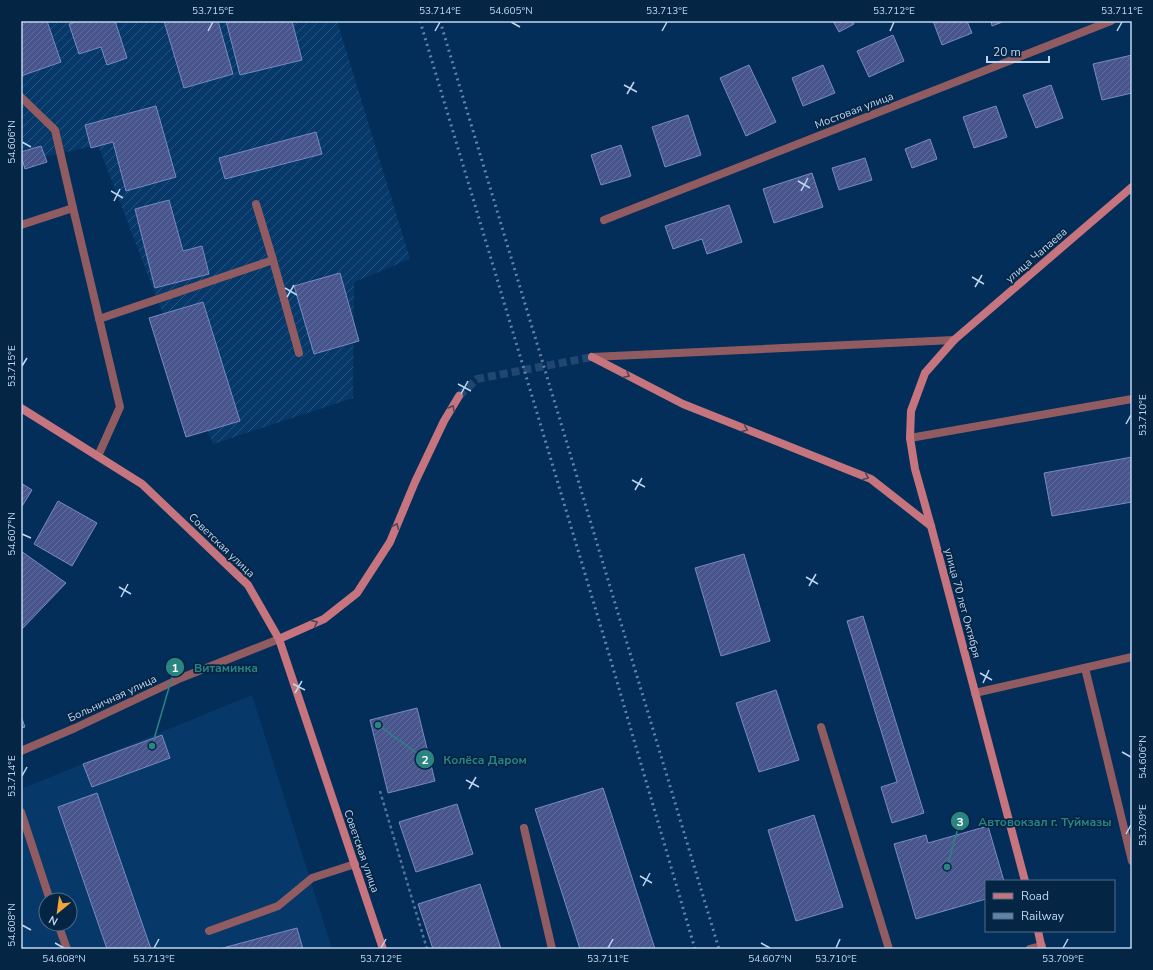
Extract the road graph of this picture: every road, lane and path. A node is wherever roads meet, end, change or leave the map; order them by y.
1 (1111, 21) edge
2 (21, 97) edge
3 (1132, 187) edge
4 (256, 204) dead end
5 (73, 208) junction
6 (604, 220) dead end
7 (21, 226) edge
8 (273, 260) junction
9 (99, 318) junction
10 (954, 340) junction
11 (299, 353) dead end
12 (592, 357) joint
13 (459, 396) tunnel mouth
14 (1132, 399) edge
15 (21, 408) edge
16 (910, 438) junction
17 (98, 456) junction
18 (931, 526) junction
19 (279, 638) junction
20 (1132, 657) edge
21 (1085, 668) junction
22 (975, 693) junction
23 (821, 727) dead end
24 (21, 751) edge
25 (380, 791) dead end
26 (21, 812) edge
27 (524, 828) dead end
28 (1132, 861) edge
29 (355, 864) junction
30 (1024, 880) edge
31 (47, 892) edge
32 (209, 930) dead end
33 (61, 932) edge
34 (1038, 932) edge
35 (1042, 947) edge
36 (67, 949) edge
37 (383, 949) edge
38 (427, 949) edge
39 (552, 949) edge
40 (890, 949) edge
41 (1030, 949) edge

1 - 6 street, Мостовая улица
2 - 5 street
3 - 10 main road, улица Чапаева
4 - 8 street
5 - 7 street
5 - 9 street
8 - 9 street
8 - 11 street
9 - 17 street
10 - 12 street
10 - 16 main road, улица 70 лет Октября
12 -> 18 main road
19 -> 13 main road
14 - 16 street
15 - 17 main road, Советская улица
16 - 18 main road, улица 70 лет Октября
17 - 19 main road, Советская улица
18 - 22 main road, улица 70 лет Октября
19 - 24 street, Больничная улица
19 - 29 main road, Советская улица
20 - 21 street
21 - 22 street
21 - 28 street
22 - 30 main road, улица 70 лет Октября
23 - 40 street
25 - 38 path
26 - 31 street
27 - 39 street
29 - 32 street
29 - 37 main road, Советская улица
33 - 36 street
34 - 35 main road
35 - 41 street

